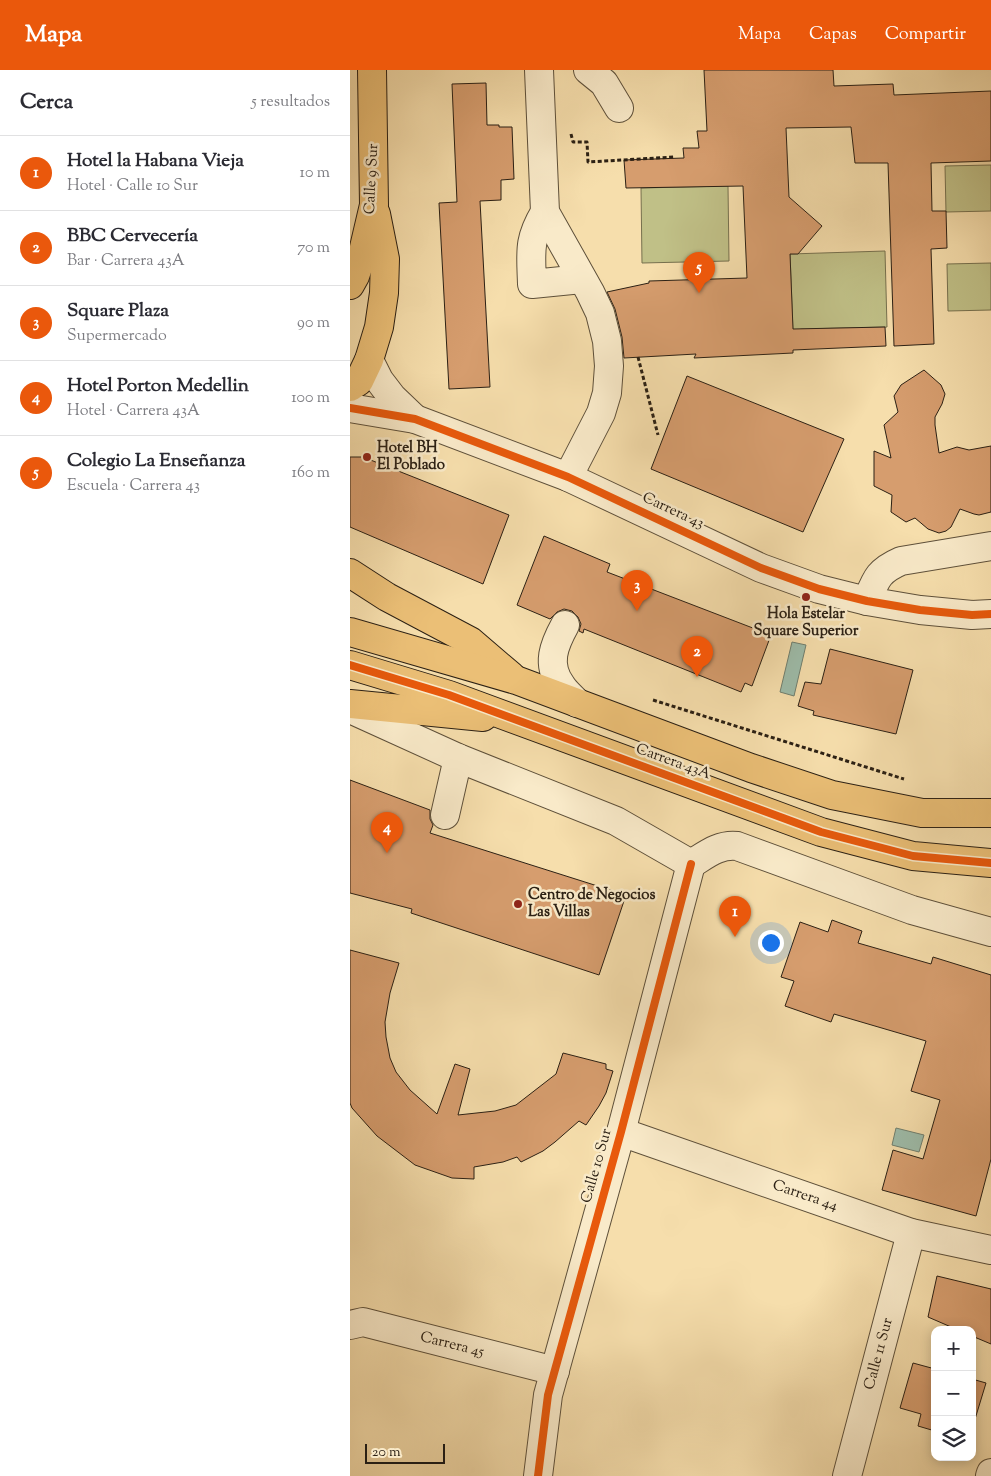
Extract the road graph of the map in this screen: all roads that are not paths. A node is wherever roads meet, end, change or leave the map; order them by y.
1 (372, 70) edge
2 (539, 70) edge
3 (588, 70) edge
4 (619, 108) dead end
5 (374, 205) junction
6 (545, 212) junction
7 (582, 278) junction
8 (350, 285) edge
9 (369, 360) junction
10 (350, 387) edge
11 (350, 408) edge
12 (415, 419) junction
13 (568, 477) junction
14 (991, 546) edge
15 (350, 573) edge
16 (350, 587) edge
17 (387, 597) junction
18 (867, 601) junction
19 (991, 614) edge
20 (565, 625) dead end
21 (350, 632) edge
22 (350, 665) edge
23 (516, 680) junction
24 (577, 703) junction
25 (350, 704) edge
26 (350, 709) edge
27 (518, 721) junction
28 (458, 758) junction
29 (991, 813) edge
30 (446, 815) dead end
31 (691, 864) junction
32 (991, 864) edge
33 (991, 932) edge
34 (621, 1132) junction
35 (911, 1233) junction
36 (991, 1250) edge
37 (354, 1328) edge
38 (555, 1371) junction
39 (538, 1476) edge
40 (848, 1476) edge

1 - 5 main road, Calle 9 Sur
2 - 6 street
3 - 4 street
5 - 8 main road, Calle 9 Sur
5 - 9 main road
6 - 7 street
6 - 7 street
7 - 13 street
9 - 10 main road
9 - 12 street, Carrera 43
11 - 12 street, Carrera 43
12 - 13 street, Carrera 43
13 - 18 street, Carrera 43
14 - 18 street
15 - 17 main road
16 - 17 main road
17 - 23 main road
18 - 19 street, Carrera 43
20 - 24 street
21 - 23 main road, Carrera 43A
22 - 27 main road, Carrera 43A
23 - 24 main road, Carrera 43A
24 - 29 main road, Carrera 43A
25 - 27 main road
26 - 28 street
27 - 32 main road, Carrera 43A
28 - 30 street
28 - 31 street
31 - 33 street
31 - 34 street, Calle 10 Sur
34 - 35 street, Carrera 44
34 - 38 street, Calle 10 Sur
35 - 36 street, Carrera 44
35 - 40 street, Calle 11 Sur
37 - 38 street, Carrera 45
38 - 39 street, Calle 10 Sur

